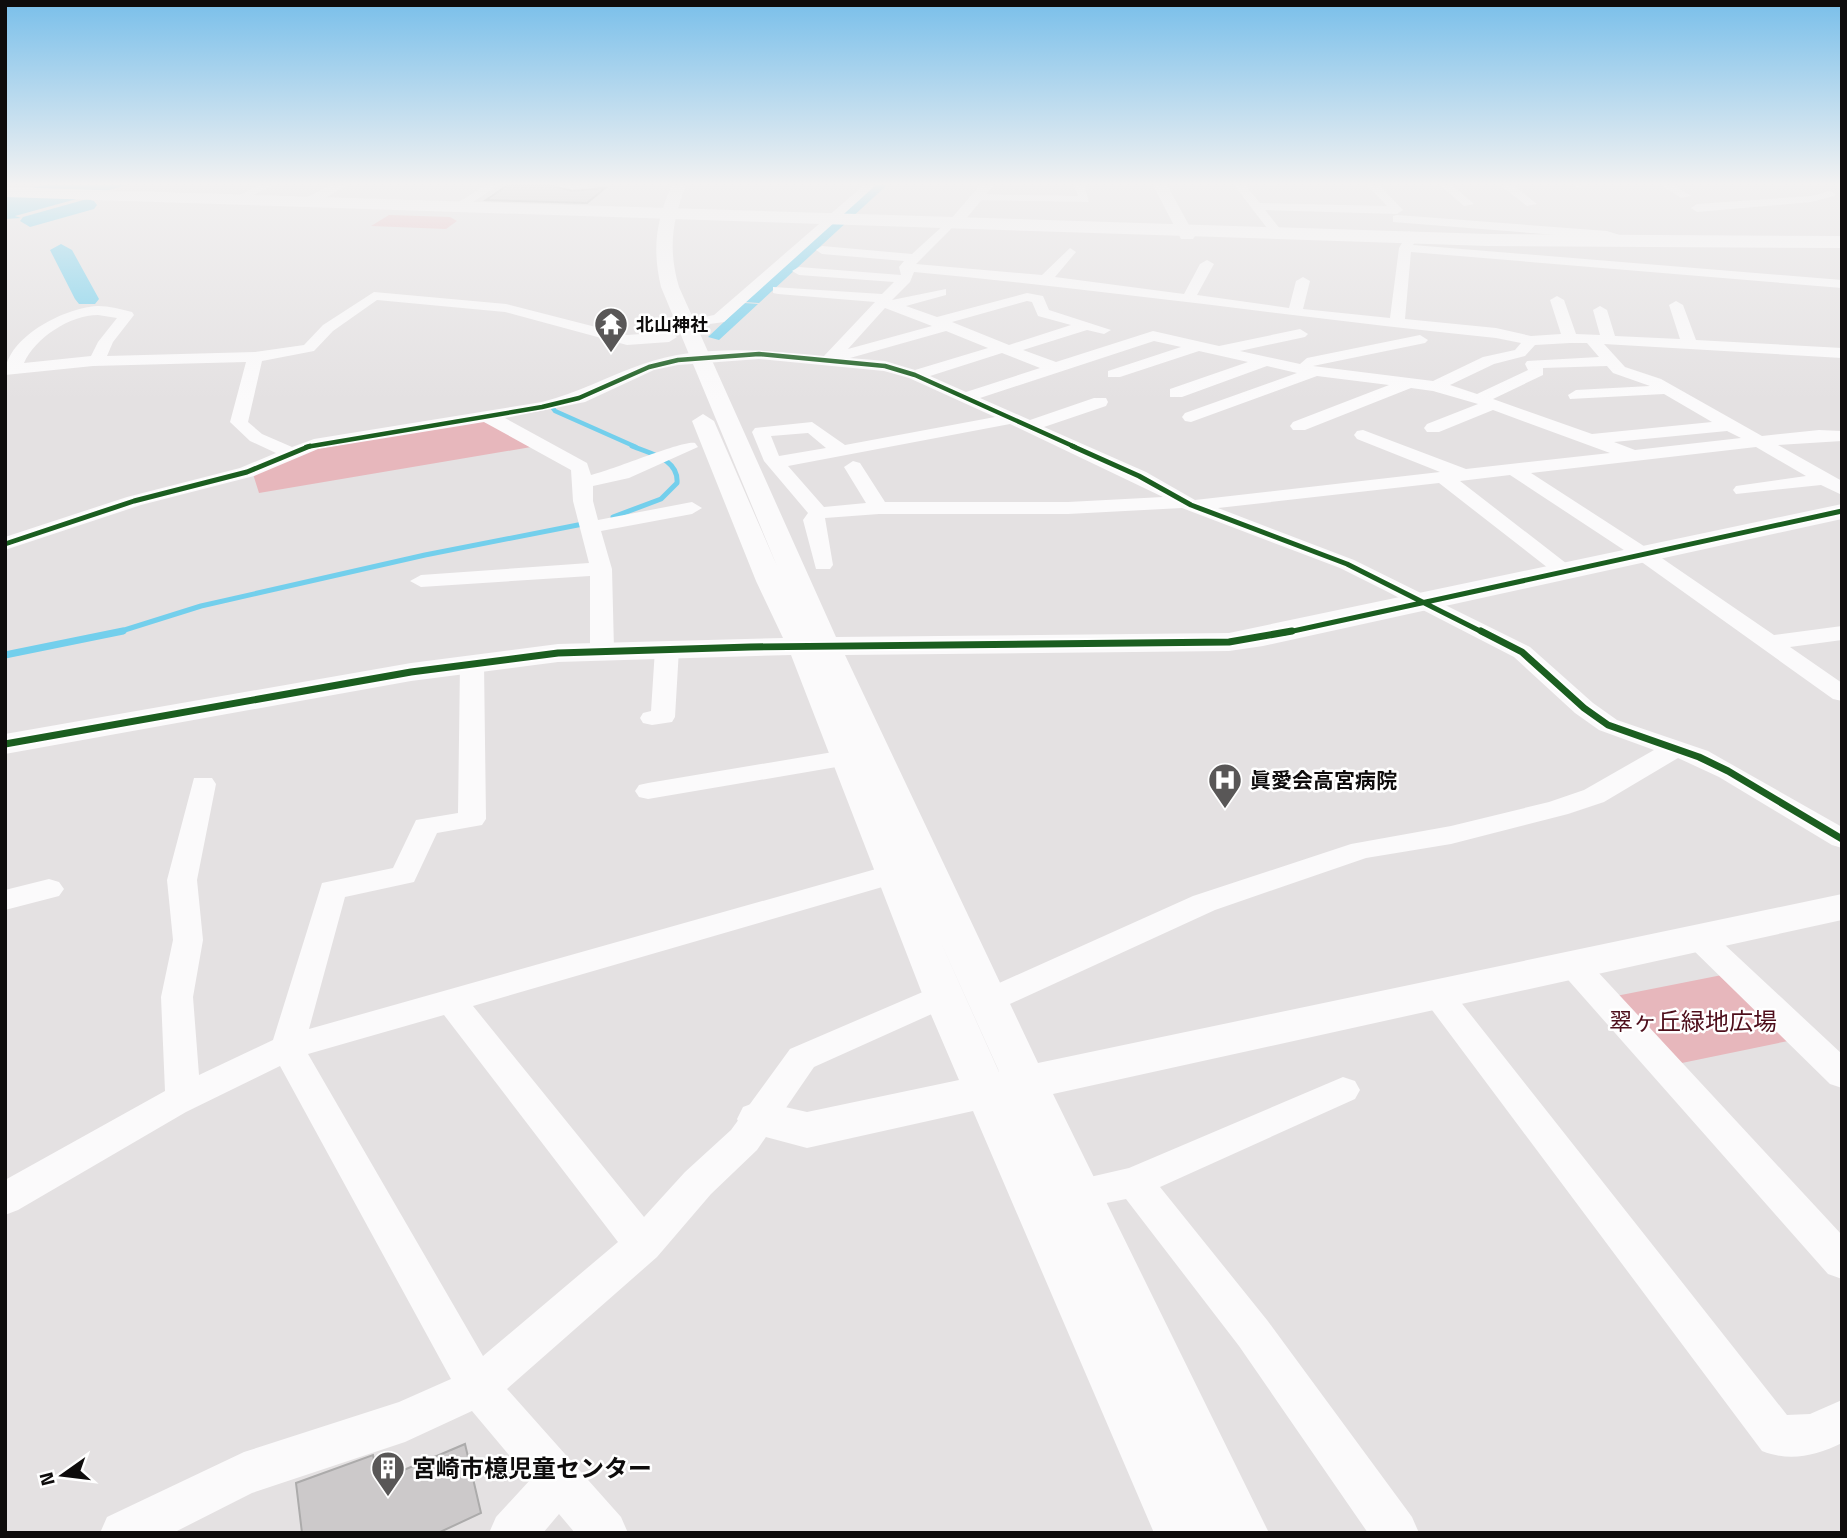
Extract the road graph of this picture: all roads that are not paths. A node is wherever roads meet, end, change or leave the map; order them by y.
1 (648, 257) edge
2 (795, 257) edge
3 (854, 257) edge
4 (919, 257) edge
5 (1066, 257) edge
6 (1406, 257) edge
7 (1522, 257) edge
8 (1207, 264) dead end
9 (908, 268) junction
10 (799, 271) dead end
11 (1045, 280) junction
12 (1303, 281) dead end
13 (1842, 284) edge
14 (778, 290) dead end
15 (941, 292) dead end
16 (1189, 298) junction
17 (1557, 300) dead end
18 (739, 302) junction
19 (887, 302) junction
20 (765, 304) dead end
21 (1676, 305) dead end
22 (1600, 310) dead end
23 (1295, 313) junction
24 (936, 322) junction
25 (1397, 324) junction
26 (1087, 325) junction
27 (1104, 330) dead end
28 (678, 331) junction
29 (1300, 334) dead end
30 (851, 337) junction
31 (1570, 338) junction
32 (1591, 339) junction
33 (1420, 340) dead end
34 (1609, 340) junction
35 (1531, 341) junction
36 (1689, 343) junction
37 (1197, 346) junction
38 (1005, 349) junction
39 (1217, 351) junction
40 (1842, 353) edge
41 (255, 357) junction
42 (689, 359) junction
43 (98, 360) junction
44 (829, 360) junction
45 (1610, 361) junction
46 (1264, 362) junction
47 (1288, 367) junction
48 (1056, 368) junction
49 (10, 369) edge
50 (1315, 371) junction
51 (1114, 374) dead end
52 (915, 375) junction
53 (1408, 384) junction
54 (1435, 386) junction
55 (1669, 390) junction
56 (1176, 393) dead end
57 (1576, 395) dead end
58 (963, 398) junction
59 (1100, 402) dead end
60 (1487, 402) junction
61 (488, 417) junction
62 (1191, 417) dead end
63 (1009, 419) junction
64 (1731, 425) junction
65 (1299, 426) dead end
66 (1027, 427) junction
67 (1433, 428) dead end
68 (1363, 435) dead end
69 (1842, 436) edge
70 (1588, 439) junction
71 (1760, 442) junction
72 (689, 447) dead end
73 (839, 449) junction
74 (292, 453) junction
75 (1629, 454) junction
76 (663, 460) joint
77 (775, 463) junction
78 (853, 467) dead end
79 (1511, 468) junction
80 (1452, 475) junction
81 (1824, 479) junction
82 (584, 482) junction
83 (1743, 489) dead end
84 (1842, 489) edge
85 (1188, 503) junction
86 (692, 509) dead end
87 (879, 509) junction
88 (1842, 511) edge
89 (819, 513) junction
90 (590, 524) junction
91 (5, 544) edge
92 (1643, 554) junction
93 (823, 565) dead end
94 (601, 569) junction
95 (1564, 571) junction
96 (421, 581) dead end
97 (1423, 601) junction
98 (1842, 633) edge
99 (1769, 643) junction
100 (815, 648) junction
101 (667, 649) junction
102 (602, 650) junction
103 (472, 664) junction
104 (1842, 670) edge
105 (1814, 674) junction
106 (1842, 694) edge
107 (652, 718) dead end
108 (5, 744) edge
109 (1673, 750) junction
110 (845, 758) junction
111 (202, 784) dead end
112 (648, 791) dead end
113 (1842, 839) edge
114 (893, 874) junction
115 (49, 889) dead end
116 (5, 900) edge
117 (1842, 907) edge
118 (1699, 937) junction
119 (1573, 965) junction
120 (1437, 994) junction
121 (943, 996) junction
122 (451, 1000) junction
123 (988, 1001) junction
124 (287, 1048) junction
125 (1842, 1075) edge
126 (1007, 1088) junction
127 (1343, 1090) dead end
128 (183, 1098) junction
129 (759, 1119) junction
130 (1134, 1182) junction
131 (1077, 1194) junction
132 (5, 1199) edge
133 (643, 1245) junction
134 (1842, 1262) edge
135 (478, 1387) junction
136 (1842, 1421) edge
137 (559, 1481) junction
138 (123, 1533) edge
139 (512, 1533) edge
140 (605, 1533) edge
141 (1184, 1533) edge
142 (1240, 1533) edge
143 (1396, 1533) edge

1 - 28 street
2 - 18 street
3 - 9 street
4 - 9 street
5 - 11 street
6 - 25 street
7 - 13 street
8 - 16 street
9 - 10 street
9 - 11 street
9 - 19 street
11 - 16 street
12 - 23 street
14 - 19 street
15 - 19 street
16 - 23 street
17 - 31 street
18 - 20 street
18 - 28 street
19 - 24 street
19 - 30 street
21 - 36 street
22 - 34 street
23 - 25 street
24 - 26 street
24 - 30 street
24 - 38 street
24 - 44 street
25 - 35 street
26 - 27 street
26 - 38 street
28 - 41 street
28 - 42 street
29 - 39 street
30 - 44 street
31 - 32 street
31 - 35 street
32 - 34 street
32 - 45 street
33 - 47 street
34 - 36 street
35 - 54 street
36 - 40 street
37 - 39 street
37 - 48 street
37 - 51 street
38 - 48 street
38 - 52 street
39 - 46 street
41 - 43 street
41 - 74 street
42 - 44 street
42 - 61 street
42 - 100 street
42 - 100 street
43 - 49 street
43 - 49 street
44 - 52 street
45 - 55 street
45 - 60 street
46 - 47 street
46 - 56 street
47 - 50 street
48 - 58 street
50 - 53 street
50 - 62 street
52 - 58 street
53 - 54 street
53 - 65 street
54 - 60 street
55 - 57 street
55 - 64 street
58 - 63 street
59 - 66 street
60 - 67 street
60 - 70 street
61 - 74 street
61 - 82 street
63 - 66 street
63 - 73 street
64 - 70 street
64 - 71 street
66 - 85 street
68 - 80 street
69 - 71 street
70 - 75 street
71 - 75 street
71 - 81 street
72 - 76 street
73 - 77 street
73 - 77 street
74 - 91 street
75 - 79 street
76 - 82 street
77 - 89 street
78 - 87 street
79 - 80 street
79 - 92 street
80 - 85 street
80 - 95 street
81 - 83 street
81 - 84 street
82 - 90 street
85 - 87 street
85 - 97 street
86 - 90 street
87 - 89 street
88 - 92 street
89 - 93 street
90 - 94 street
92 - 95 street
92 - 99 street
94 - 96 street
94 - 102 street
95 - 97 street
97 - 100 street
97 - 109 street
98 - 99 street
99 - 105 street
100 - 101 street
100 - 110 street
100 - 123 street
101 - 102 street
101 - 107 street
102 - 103 street
103 - 108 street
103 - 124 street
104 - 105 street
105 - 106 street
109 - 113 street
109 - 123 street
110 - 112 street
110 - 114 street
111 - 128 street
114 - 121 street
114 - 122 street
115 - 116 street
117 - 118 street
118 - 119 street
118 - 125 street
119 - 120 street
119 - 134 street
120 - 126 street
120 - 136 street
121 - 126 street
121 - 129 street
122 - 124 street
122 - 133 street
123 - 126 street
124 - 128 street
124 - 135 street
126 - 129 street
126 - 131 street
126 - 141 street
127 - 130 street
128 - 132 street
129 - 133 street
130 - 131 street
130 - 143 street
131 - 142 street
133 - 135 street
135 - 137 street
135 - 138 street
137 - 139 street
137 - 140 street

